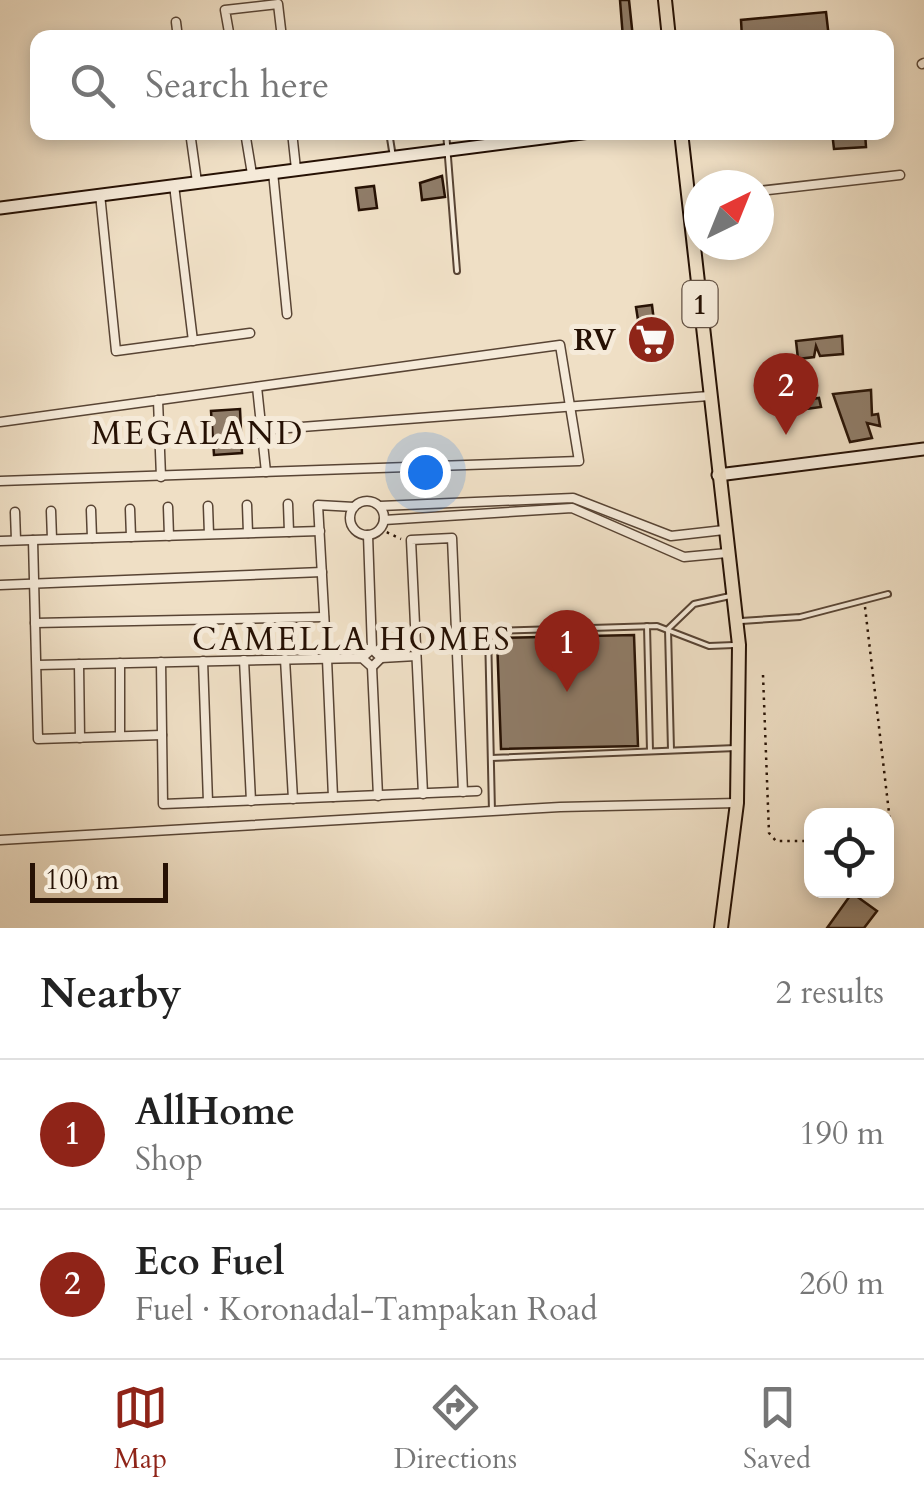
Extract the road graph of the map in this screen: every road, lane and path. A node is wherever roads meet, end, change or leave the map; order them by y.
1 (665, 0) edge
2 (176, 22) dead end
3 (177, 30) edge
4 (229, 30) edge
5 (281, 30) edge
6 (668, 30) edge
7 (191, 140) edge
8 (246, 140) edge
9 (293, 140) edge
10 (390, 140) edge
11 (447, 140) edge
12 (514, 140) edge
13 (683, 140) edge
14 (449, 150) junction
15 (393, 156) junction
16 (296, 169) junction
17 (688, 170) edge
18 (272, 172) junction
19 (252, 174) junction
20 (900, 175) dead end
21 (197, 182) junction
22 (174, 184) junction
23 (774, 189) edge
24 (100, 194) junction
25 (0, 208) edge
26 (699, 260) edge
27 (456, 271) dead end
28 (287, 314) dead end
29 (250, 333) dead end
30 (194, 341) junction
31 (258, 387) junction
32 (709, 396) junction
33 (158, 400) junction
34 (570, 407) junction
35 (0, 422) edge
36 (262, 430) junction
37 (924, 449) edge
38 (266, 472) junction
39 (718, 476) junction
40 (161, 477) junction
41 (0, 481) edge
42 (288, 504) dead end
43 (248, 505) dead end
44 (208, 506) dead end
45 (380, 506) junction
46 (354, 507) junction
47 (168, 508) dead end
48 (130, 509) dead end
49 (91, 510) dead end
50 (51, 511) dead end
51 (15, 512) dead end
52 (382, 524) junction
53 (724, 530) junction
54 (320, 531) junction
55 (289, 532) junction
56 (248, 533) junction
57 (209, 534) junction
58 (368, 535) junction
59 (169, 536) junction
60 (131, 537) junction
61 (92, 538) junction
62 (16, 540) junction
63 (33, 540) junction
64 (52, 540) junction
65 (411, 540) junction
66 (0, 541) edge
67 (727, 553) junction
68 (322, 572) junction
69 (34, 584) junction
70 (0, 585) edge
71 (888, 594) dead end
72 (733, 596) junction
73 (864, 601) junction
74 (324, 617) junction
75 (736, 621) junction
76 (36, 623) junction
77 (647, 626) junction
78 (668, 629) junction
79 (325, 630) dead end
80 (738, 644) junction
81 (372, 649) junction
82 (416, 656) junction
83 (327, 658) junction
84 (362, 658) junction
85 (381, 658) junction
86 (244, 660) junction
87 (285, 660) junction
88 (204, 661) junction
89 (161, 662) junction
90 (120, 663) junction
91 (78, 664) junction
92 (36, 665) junction
93 (372, 668) junction
94 (763, 675) dead end
95 (162, 735) junction
96 (120, 736) junction
97 (80, 738) junction
98 (739, 748) junction
99 (671, 750) junction
100 (650, 751) junction
101 (491, 758) junction
102 (477, 791) dead end
103 (463, 792) junction
104 (423, 794) junction
105 (378, 796) junction
106 (332, 797) junction
107 (293, 799) junction
108 (251, 801) junction
109 (208, 802) junction
110 (736, 803) junction
111 (888, 808) edge
112 (492, 812) junction
113 (0, 840) edge
114 (804, 840) edge
115 (721, 928) edge

1 - 6 highway
2 - 3 street
4 - 5 street
7 - 21 street
8 - 19 street
9 - 16 street
10 - 15 lane
11 - 14 lane
12 - 14 main road
13 - 17 highway, 1
14 - 15 main road
14 - 27 lane
15 - 16 main road
16 - 18 main road
18 - 19 main road
18 - 28 street
19 - 21 main road
20 - 23 street
21 - 22 main road
22 - 24 main road
22 - 30 street
24 - 25 main road
24 - 30 street
26 - 32 highway, 1
29 - 30 street
31 - 33 street
31 - 34 street
31 - 36 street
32 - 34 street
32 - 39 highway, 1
33 - 35 street
33 - 40 street
34 - 36 street
34 - 38 street
36 - 38 street
37 - 39 main road
38 - 40 street
39 - 53 highway, 1
40 - 41 street
42 - 55 street
43 - 56 street
44 - 57 street
45 - 46 street
45 - 52 street
45 - 53 street
46 - 54 street
46 - 58 street
47 - 59 street
48 - 60 street
49 - 61 street
50 - 64 street
51 - 62 street
52 - 58 street
52 - 65 path
52 - 67 street
53 - 67 highway, 1
54 - 55 street
54 - 68 street
55 - 56 street
56 - 57 street
57 - 59 street
58 - 81 street
59 - 60 street
60 - 61 street
61 - 64 street
62 - 63 street
62 - 66 street
63 - 64 street
63 - 69 street
65 - 82 street
65 - 103 street
67 - 72 highway, 1
68 - 69 street
68 - 74 street
69 - 70 street
69 - 76 street
71 - 73 lane
72 - 75 highway, 1
72 - 78 lane
73 - 75 lane
73 - 111 path
74 - 76 street
74 - 79 street
75 - 80 highway, 1
76 - 92 street
77 - 78 lane
77 - 100 lane
77 - 101 lane
78 - 80 lane
78 - 99 lane
80 - 98 highway, 1
81 - 84 street
81 - 85 street
82 - 85 street
82 - 104 street
83 - 84 street
83 - 87 street
83 - 106 street
84 - 93 street
85 - 93 street
86 - 87 street
86 - 88 street
86 - 108 street
87 - 107 street
88 - 89 street
88 - 109 street
89 - 90 street
89 - 95 street
90 - 91 street
90 - 96 street
91 - 92 street
91 - 97 street
92 - 97 street
93 - 105 street
94 - 114 path
95 - 96 street
95 - 109 street
96 - 97 street
98 - 99 lane
98 - 110 highway, 1
99 - 100 lane
100 - 101 lane
101 - 112 lane
102 - 103 street
103 - 104 street
104 - 105 street
105 - 106 street
106 - 107 street
107 - 108 street
108 - 109 street
110 - 112 street
110 - 115 highway, 1
112 - 113 street

